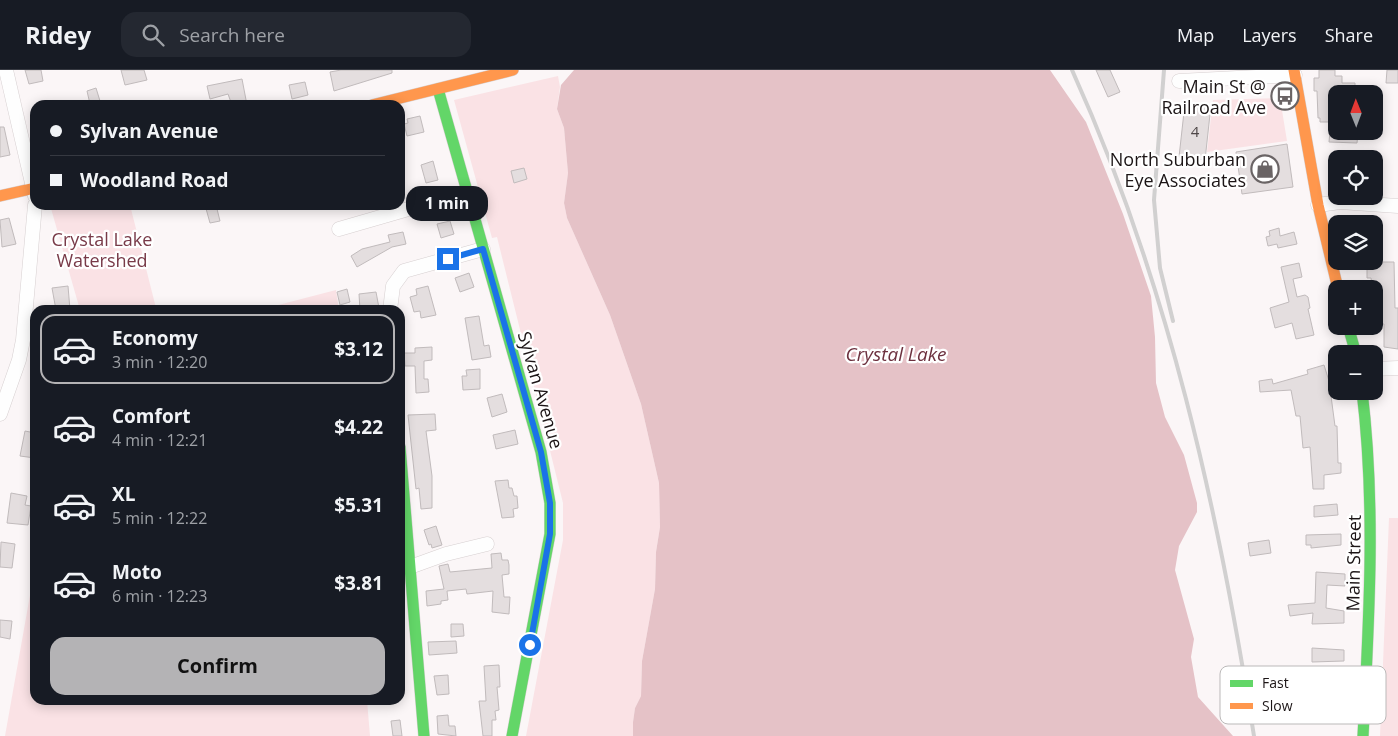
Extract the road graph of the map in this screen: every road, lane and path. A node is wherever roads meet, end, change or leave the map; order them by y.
1 (6, 70) edge
2 (513, 70) edge
3 (1294, 73) edge
4 (1179, 81) dead end
5 (438, 89) junction
6 (393, 100) edge
7 (30, 168) edge
8 (30, 189) edge
9 (467, 192) junction
10 (0, 196) edge
11 (1318, 205) junction
12 (1398, 206) edge
13 (405, 209) edge
14 (34, 210) edge
15 (403, 210) edge
16 (339, 228) dead end
17 (483, 249) junction
18 (1336, 280) edge
19 (391, 305) edge
20 (1398, 368) edge
21 (1383, 369) edge
22 (1363, 400) edge
23 (1, 408) edge
24 (405, 507) edge
25 (487, 544) dead end
26 (410, 567) junction
27 (1367, 666) edge
28 (424, 736) edge
29 (512, 736) edge

1 - 7 street
2 - 5 street
3 - 4 street
3 - 11 street
5 - 6 street
5 - 9 street, Sylvan Avenue
8 - 10 street
9 - 13 street
9 - 17 street, Sylvan Avenue
11 - 12 street
11 - 18 street
14 - 23 street
15 - 16 street
17 - 19 street
17 - 29 street, Sylvan Avenue
20 - 21 street
22 - 27 street, Main Street
24 - 26 street
25 - 26 street
26 - 28 street

